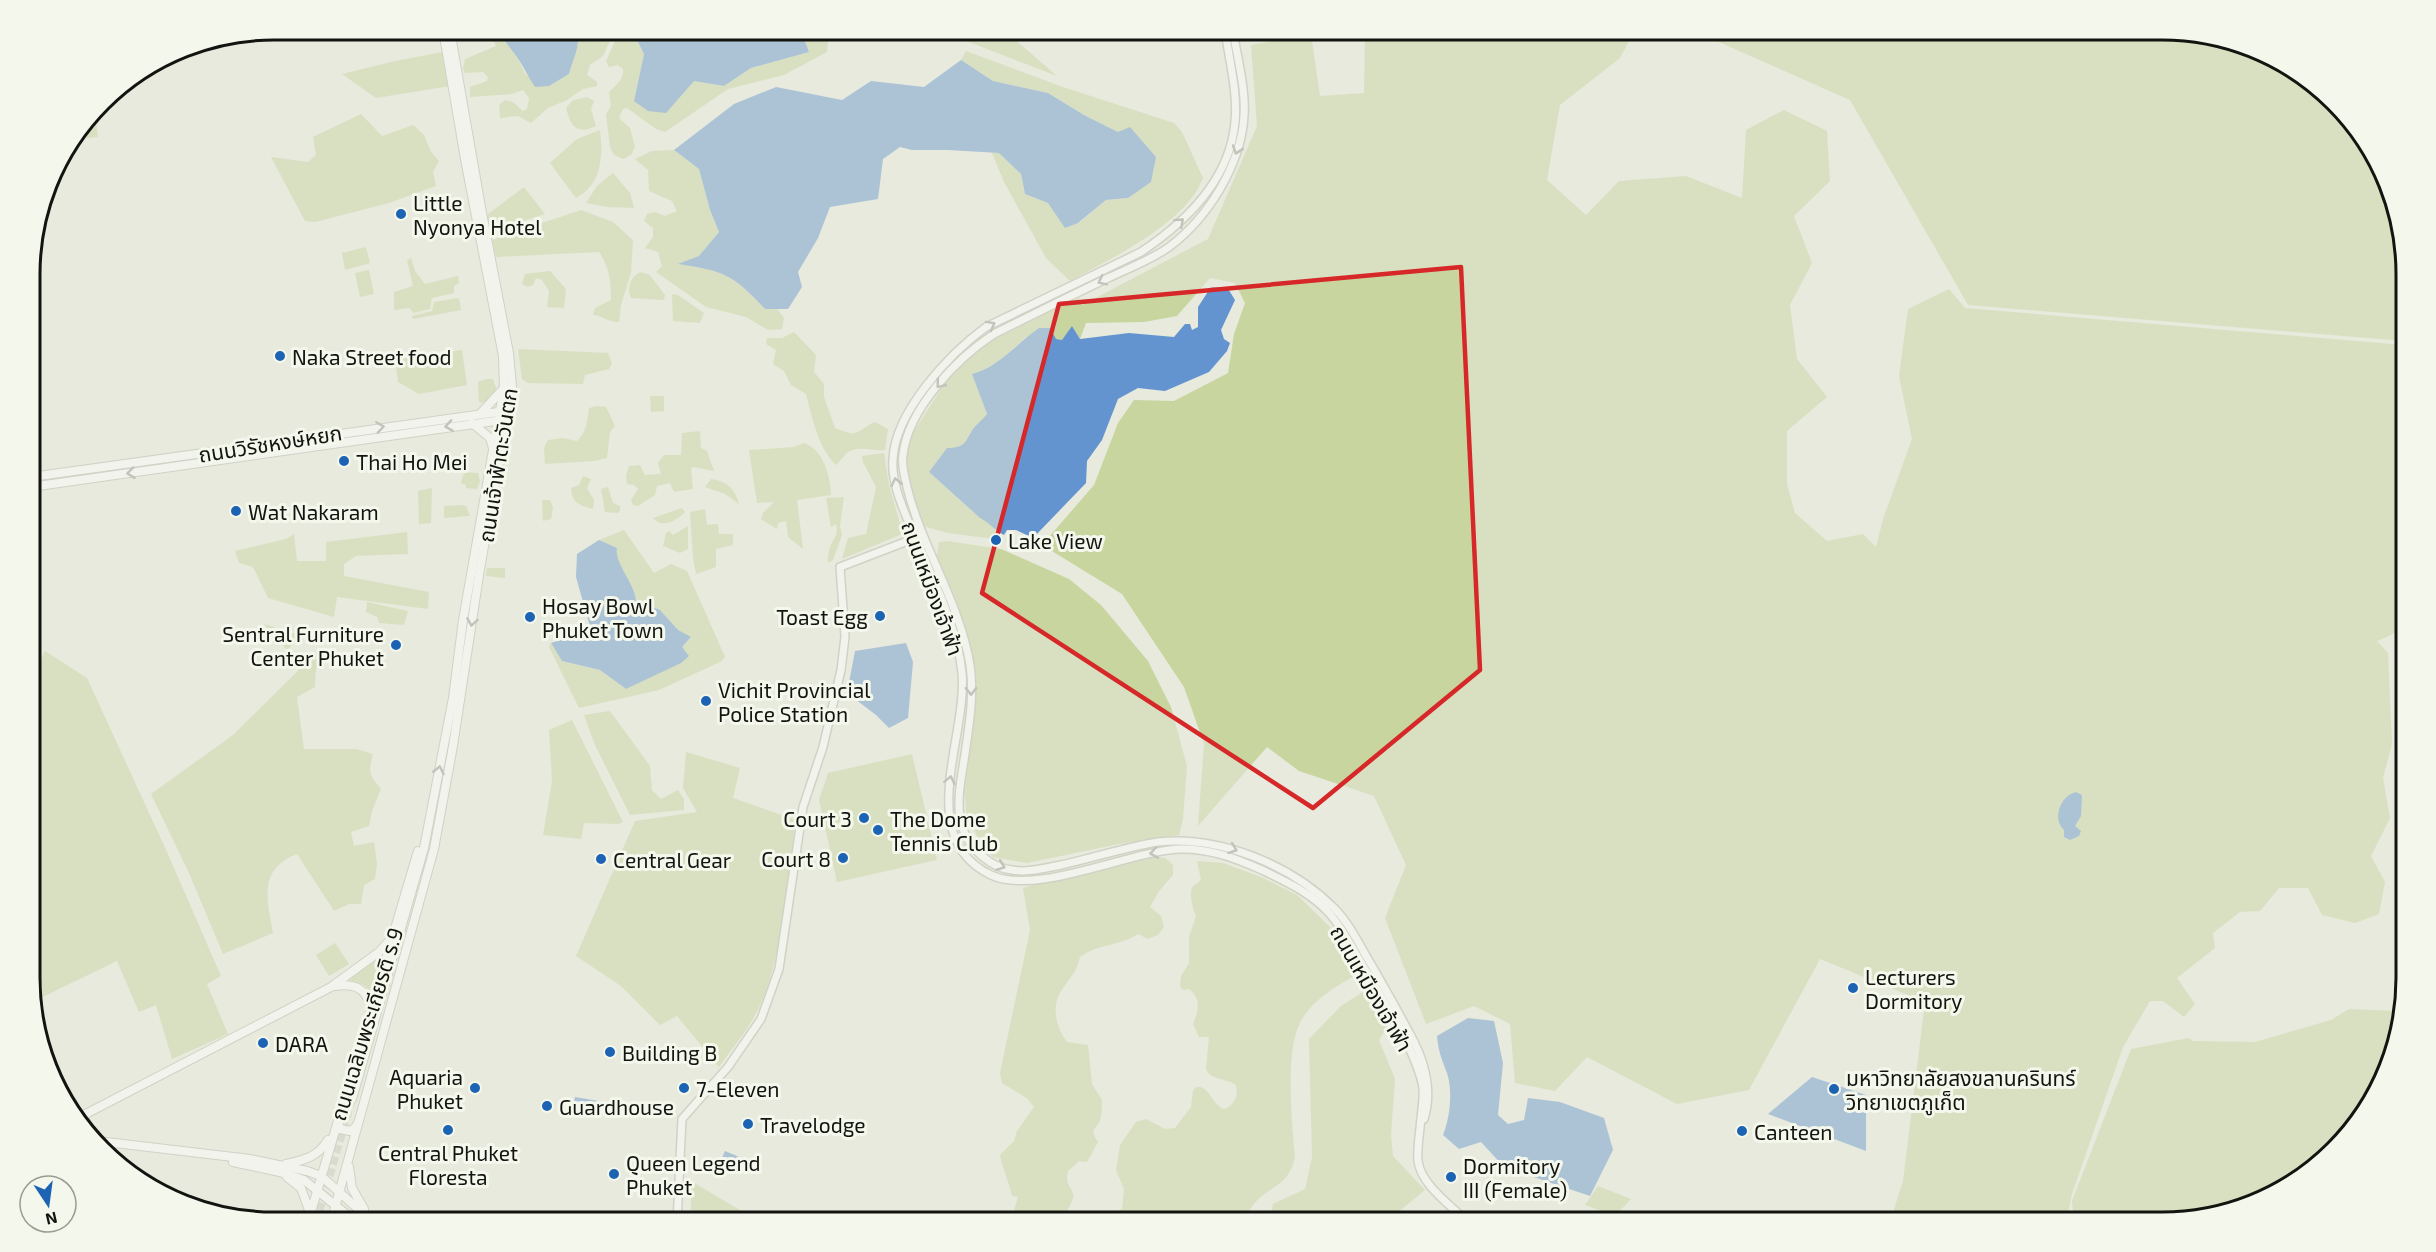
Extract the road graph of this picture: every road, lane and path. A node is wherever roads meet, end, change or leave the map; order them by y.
1 (445, 40) edge
2 (452, 40) edge
3 (1226, 40) edge
4 (1235, 40) edge
5 (1241, 80) junction
6 (1232, 81) junction
7 (1238, 93) junction
8 (1162, 238) junction
9 (1169, 247) junction
10 (504, 388) junction
11 (504, 411) junction
12 (481, 413) junction
13 (503, 420) junction
14 (472, 423) junction
15 (350, 431) junction
16 (352, 441) junction
17 (493, 452) junction
18 (165, 458) junction
19 (166, 468) junction
20 (40, 476) edge
21 (40, 486) edge
22 (912, 506) junction
23 (903, 508) junction
24 (923, 536) junction
25 (915, 538) junction
26 (432, 828) junction
27 (394, 930) junction
28 (331, 987) junction
29 (371, 1005) junction
30 (354, 1099) tunnel mouth
31 (86, 1114) edge
32 (338, 1118) junction
33 (359, 1122) junction
34 (334, 1131) junction
35 (1420, 1133) junction
36 (108, 1142) edge
37 (350, 1154) junction
38 (281, 1168) junction
39 (321, 1176) junction
40 (318, 1190) junction
41 (340, 1192) junction
42 (336, 1206) junction
43 (307, 1212) edge
44 (311, 1212) edge
45 (334, 1212) edge
46 (344, 1212) edge
47 (362, 1212) edge
48 (367, 1212) edge
49 (677, 1212) edge
50 (1457, 1212) edge

1 - 10 main road, ถนนเจ้าฟ้าตะวันตก
2 - 11 main road, ถนนเจ้าฟ้าตะวันตก
3 - 6 street, ถนนเหมืองเจ้าฟ้า
4 - 5 street, ถนนเหมืองเจ้าฟ้า
5 - 6 street
5 - 7 street, ถนนเหมืองเจ้าฟ้า
6 - 7 street, ถนนเหมืองเจ้าฟ้า
8 -> 7 street, ถนนเหมืองเจ้าฟ้า
7 -> 9 street, ถนนเหมืองเจ้าฟ้า
8 - 9 street
23 -> 8 street, ถนนเหมืองเจ้าฟ้า
9 -> 22 street, ถนนเหมืองเจ้าฟ้า
10 - 11 main road, ถนนเจ้าฟ้าตะวันตก
10 - 12 main road
11 - 12 main road, ถนนวิรัชหงษ์หยก
11 - 13 main road, ถนนเจ้าฟ้าตะวันตก
15 -> 12 main road, ถนนวิรัชหงษ์หยก
13 - 14 main road, ถนนวิรัชหงษ์หยก
13 - 17 main road, ถนนเจ้าฟ้าตะวันตก
13 -> 26 main road, ถนนเจ้าฟ้าตะวันตก
14 -> 16 main road, ถนนวิรัชหงษ์หยก
14 - 17 main road
15 - 16 main road
15 - 18 main road, ถนนวิรัชหงษ์หยก
16 - 19 main road, ถนนวิรัชหงษ์หยก
26 -> 17 main road, ถนนเจ้าฟ้าตะวันตก
18 - 19 main road
18 - 20 main road, ถนนวิรัชหงษ์หยก
19 -> 21 main road, ถนนวิรัชหงษ์หยก
22 - 23 street
22 - 24 street, ถนนเหมืองเจ้าฟ้า
23 - 25 street, ถนนเหมืองเจ้าฟ้า
24 - 25 street
24 -> 35 street, ถนนเหมืองเจ้าฟ้า
35 -> 25 street, ถนนเหมืองเจ้าฟ้า
25 - 49 street
26 - 27 main road, ถนนเฉลิมพระเกียรติ ร.9
26 - 30 main road
26 - 33 main road, ถนนเฉลิมพระเกียรติ ร.9
27 - 28 main road
27 - 29 main road, ถนนเฉลิมพระเกียรติ ร.9
28 - 29 main road
28 - 31 main road
29 - 32 main road, ถนนเฉลิมพระเกียรติ ร.9
32 - 33 main road
32 - 34 main road, ถนนเฉลิมพระเกียรติ ร.9
33 - 37 main road, ถนนเฉลิมพระเกียรติ ร.9
34 - 38 main road
34 - 39 main road, ถนนเฉลิมพระเกียรติ ร.9
35 - 50 street, ถนนเหมืองเจ้าฟ้า
36 - 38 main road
37 - 41 main road, ถนนเฉลิมพระเกียรติ ร.9
37 - 48 main road
38 - 39 main road
38 - 40 main road
38 - 43 main road
39 - 40 main road, ถนนเฉลิมพระเกียรติ ร.9
39 - 41 main road
40 - 42 main road
40 - 44 main road, ถนนเฉลิมพระเกียรติ ร.9
41 - 42 main road, ถนนเฉลิมพระเกียรติ ร.9
41 - 47 main road
42 - 45 main road, ถนนเฉลิมพระเกียรติ ร.9
42 - 46 main road

